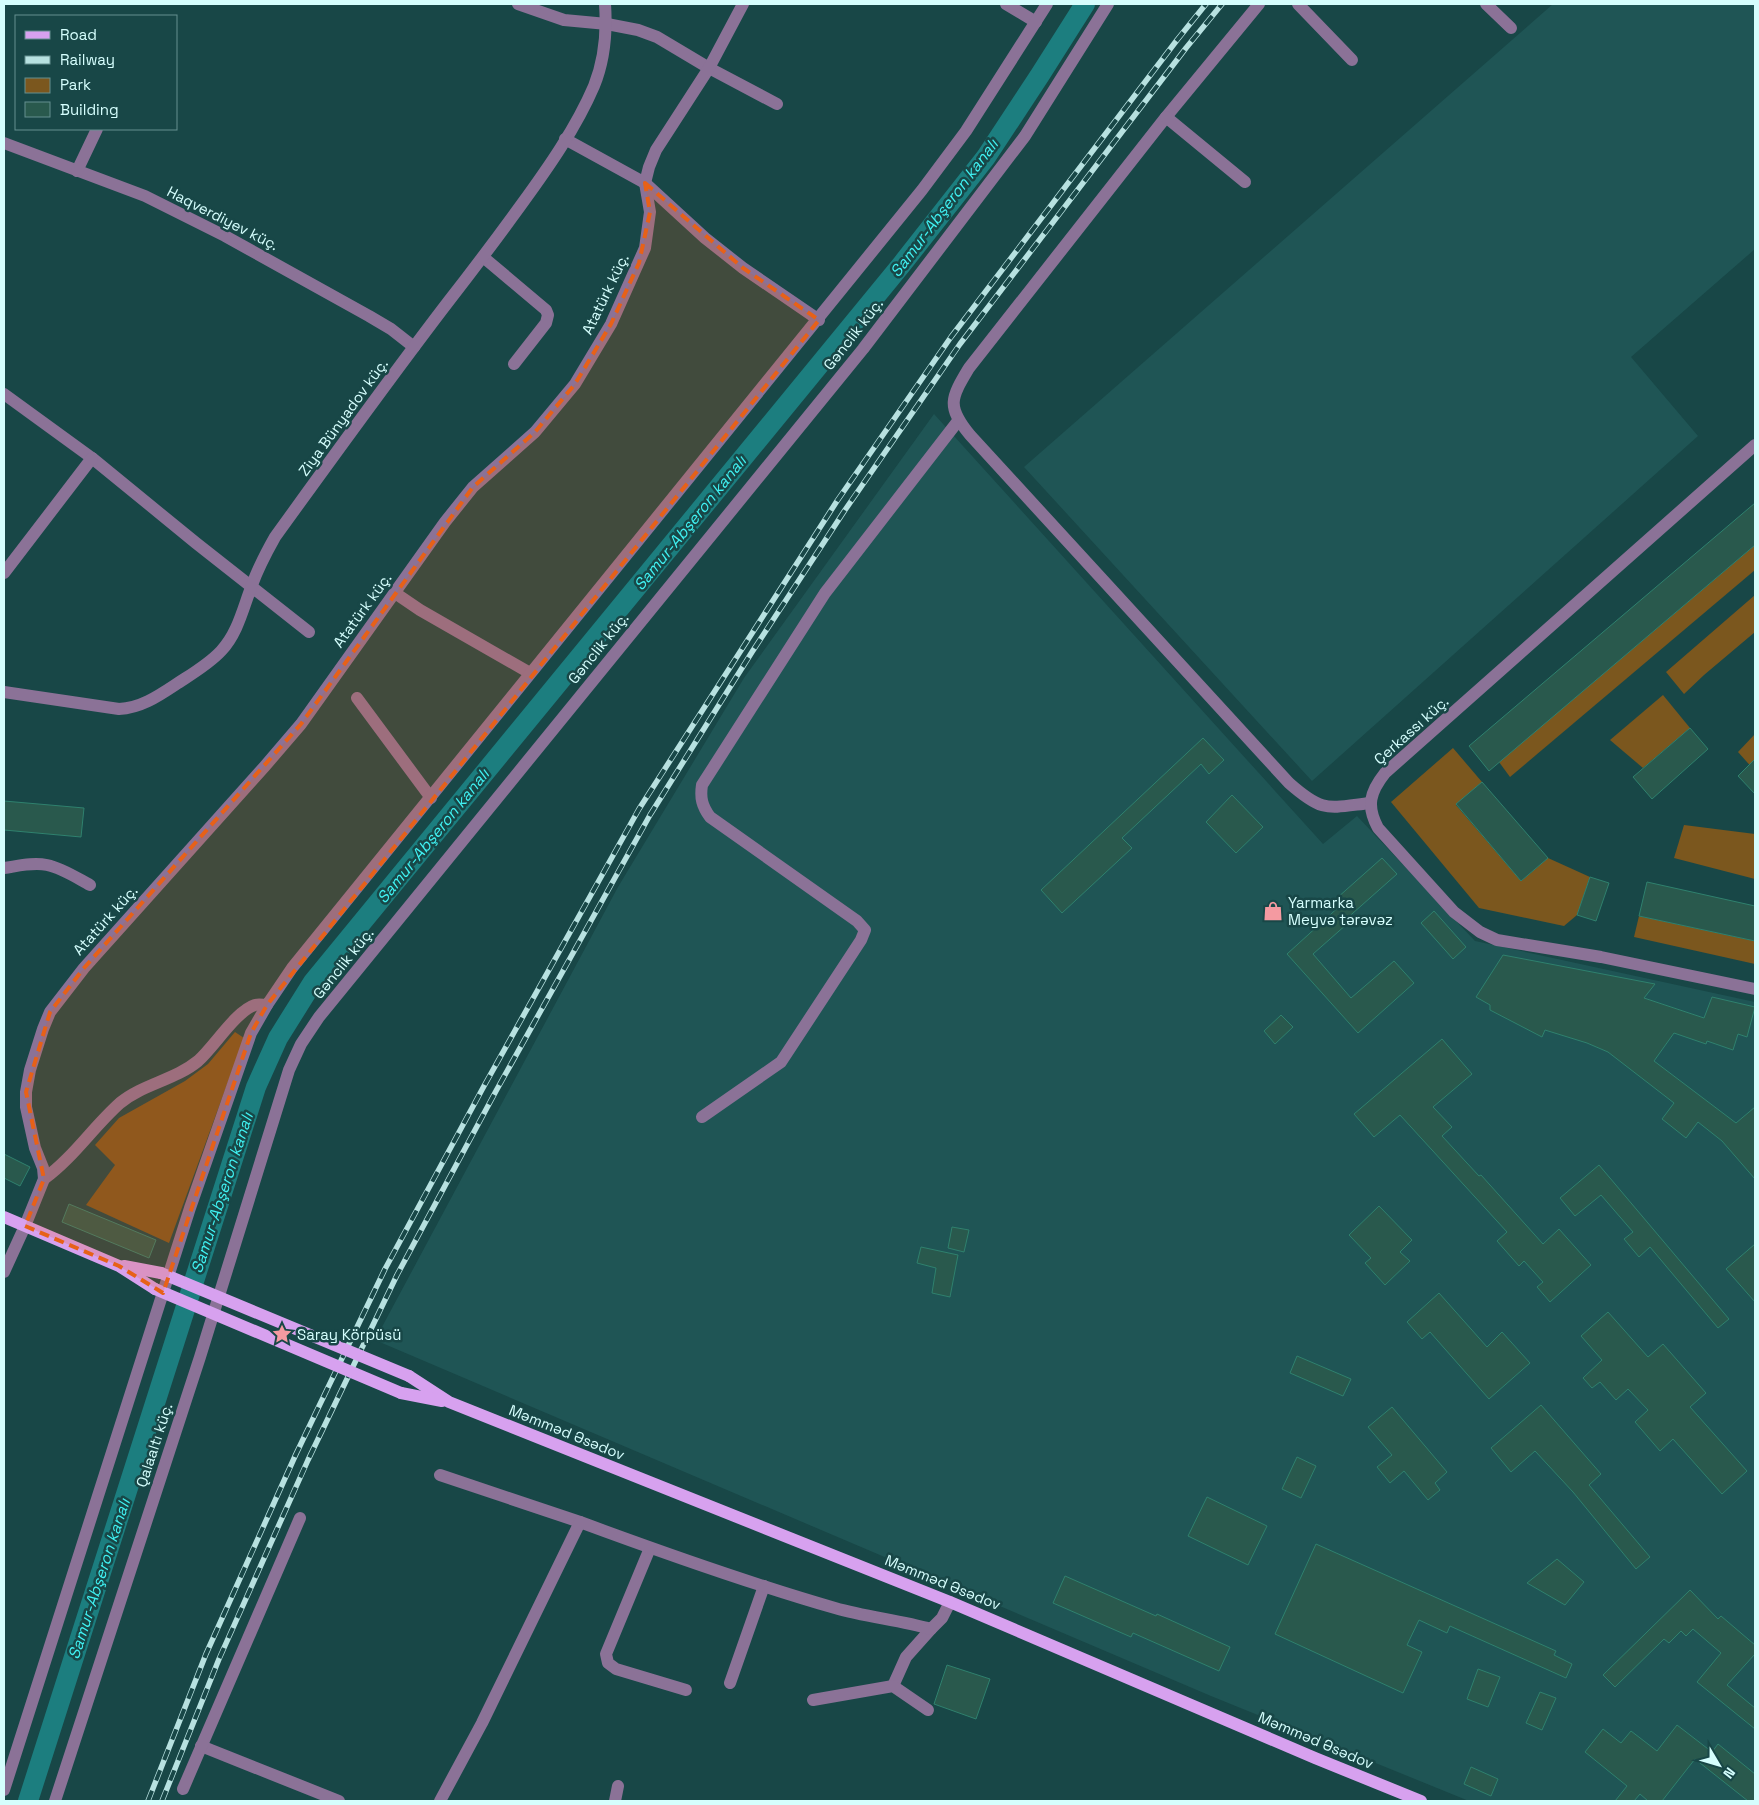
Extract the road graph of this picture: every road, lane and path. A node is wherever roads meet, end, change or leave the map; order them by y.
1 (518, 4) edge
2 (606, 4) edge
3 (743, 4) edge
4 (1006, 4) edge
5 (1047, 4) edge
6 (1108, 4) edge
7 (1260, 4) edge
8 (1298, 4) edge
9 (1486, 4) edge
10 (1036, 22) junction
11 (606, 24) junction
12 (1511, 28) dead end
13 (1352, 60) dead end
14 (709, 68) junction
15 (777, 104) dead end
16 (1166, 117) junction
17 (97, 130) edge
18 (566, 139) junction
19 (4, 143) edge
20 (77, 171) junction
21 (1245, 182) dead end
22 (646, 183) junction
23 (483, 257) junction
24 (818, 320) junction
25 (414, 347) junction
26 (514, 364) dead end
27 (4, 394) edge
28 (958, 421) junction
29 (1755, 445) edge
30 (92, 458) junction
31 (4, 573) edge
32 (251, 587) junction
33 (395, 593) junction
34 (309, 632) dead end
35 (530, 673) junction
36 (4, 692) edge
37 (357, 698) dead end
38 (431, 798) junction
39 (1370, 803) junction
40 (4, 868) edge
41 (90, 885) dead end
42 (1755, 989) edge
43 (267, 1005) junction
44 (702, 1117) dead end
45 (44, 1179) junction
46 (4, 1217) edge
47 (25, 1226) junction
48 (119, 1266) junction
49 (4, 1272) edge
50 (200, 1356) joint
51 (449, 1402) junction
52 (440, 1475) dead end
53 (300, 1518) dead end
54 (580, 1522) junction
55 (650, 1548) junction
56 (764, 1586) junction
57 (950, 1602) junction
58 (931, 1629) junction
59 (730, 1683) dead end
60 (893, 1686) junction
61 (686, 1690) dead end
62 (814, 1700) dead end
63 (928, 1710) dead end
64 (201, 1746) junction
65 (618, 1786) dead end
66 (183, 1789) dead end
67 (4, 1790) edge
68 (55, 1801) edge
69 (339, 1801) edge
70 (440, 1801) edge
71 (615, 1801) edge
72 (1421, 1801) edge

1 - 11 street
2 - 11 street, Ziya Bünyadov küç.
3 - 14 street, Atatürk küç.
4 - 10 street
5 - 10 street
6 - 50 street, Gənclik küç.
7 - 16 street
8 - 13 street
9 - 12 street
10 - 24 street
11 - 14 street
11 - 18 street, Ziya Bünyadov küç.
14 - 15 street
14 - 22 street, Atatürk küç.
16 - 21 street
16 - 28 street
17 - 20 street
18 - 22 street
18 - 23 street, Ziya Bünyadov küç.
19 - 20 street, Haqverdiyev küç.
20 - 25 street, Haqverdiyev küç.
22 - 24 street
22 - 33 street, Atatürk küç.
23 - 25 street, Ziya Bünyadov küç.
23 - 26 street
24 - 35 street
25 - 32 street, Ziya Bünyadov küç.
27 - 30 street
28 - 39 street
28 - 44 street
29 - 39 street, Çerkassı küç.
30 - 31 street
30 - 32 street
32 - 34 street
32 - 36 street, Ziya Bünyadov küç.
33 - 35 street
33 - 45 street, Atatürk küç.
35 - 38 street
37 - 38 street
38 - 43 street
39 - 42 street
40 - 41 street
43 - 45 street
43 - 67 street
45 - 47 street
46 - 47 main road
47 - 48 main road
47 - 49 street
48 - 51 main road, Məmməd Əsədov, bridge
48 - 51 main road, Məmməd Əsədov, bridge
50 - 68 street, Qalaaltı küç.
51 - 57 main road, Məmməd Əsədov
52 - 54 street
53 - 64 street
54 - 55 street
54 - 70 street
55 - 56 street
55 - 61 street
56 - 58 street
56 - 59 street
57 - 58 street
57 - 72 main road, Məmməd Əsədov
58 - 60 street
60 - 62 street
60 - 63 street
64 - 66 street
64 - 69 street
65 - 71 street

